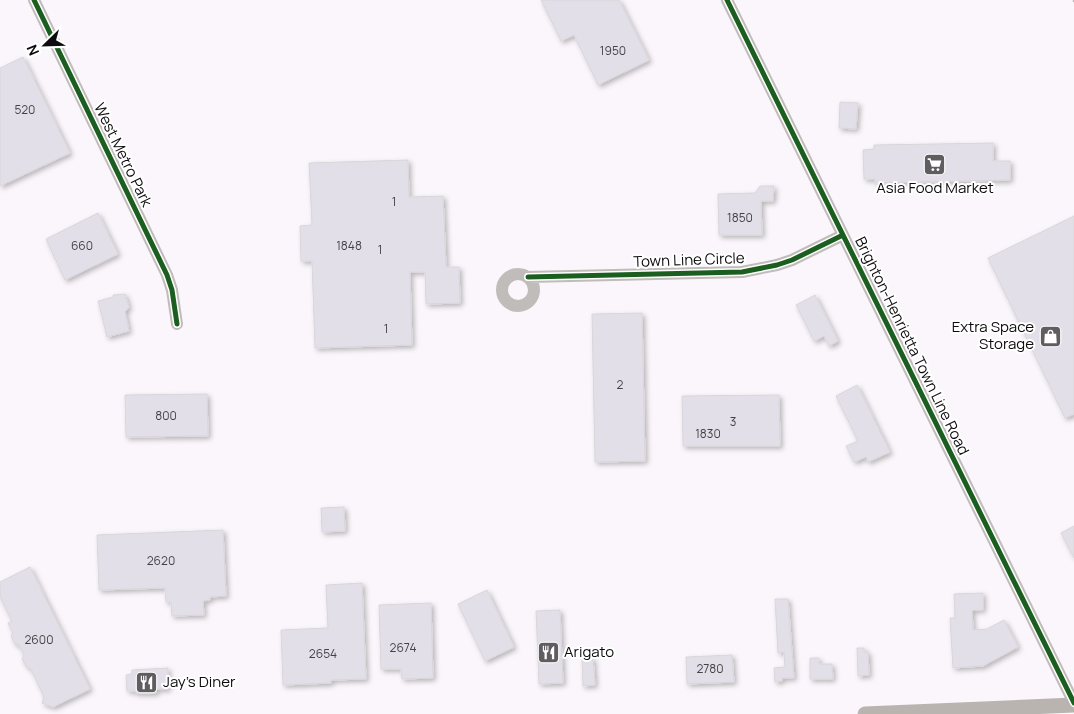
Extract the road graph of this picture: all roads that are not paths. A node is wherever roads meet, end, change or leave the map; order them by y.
1 (34, 0) edge
2 (727, 0) edge
3 (843, 235) junction
4 (528, 277) dead end
5 (177, 324) dead end
6 (1074, 704) edge
7 (916, 713) edge
8 (865, 714) edge

1 - 5 street, West Metro Park
2 - 3 street, Brighton-Henrietta Town Line Road
3 - 4 street, Town Line Circle
3 - 6 street, Brighton-Henrietta Town Line Road
6 - 7 main road
7 - 8 main road

